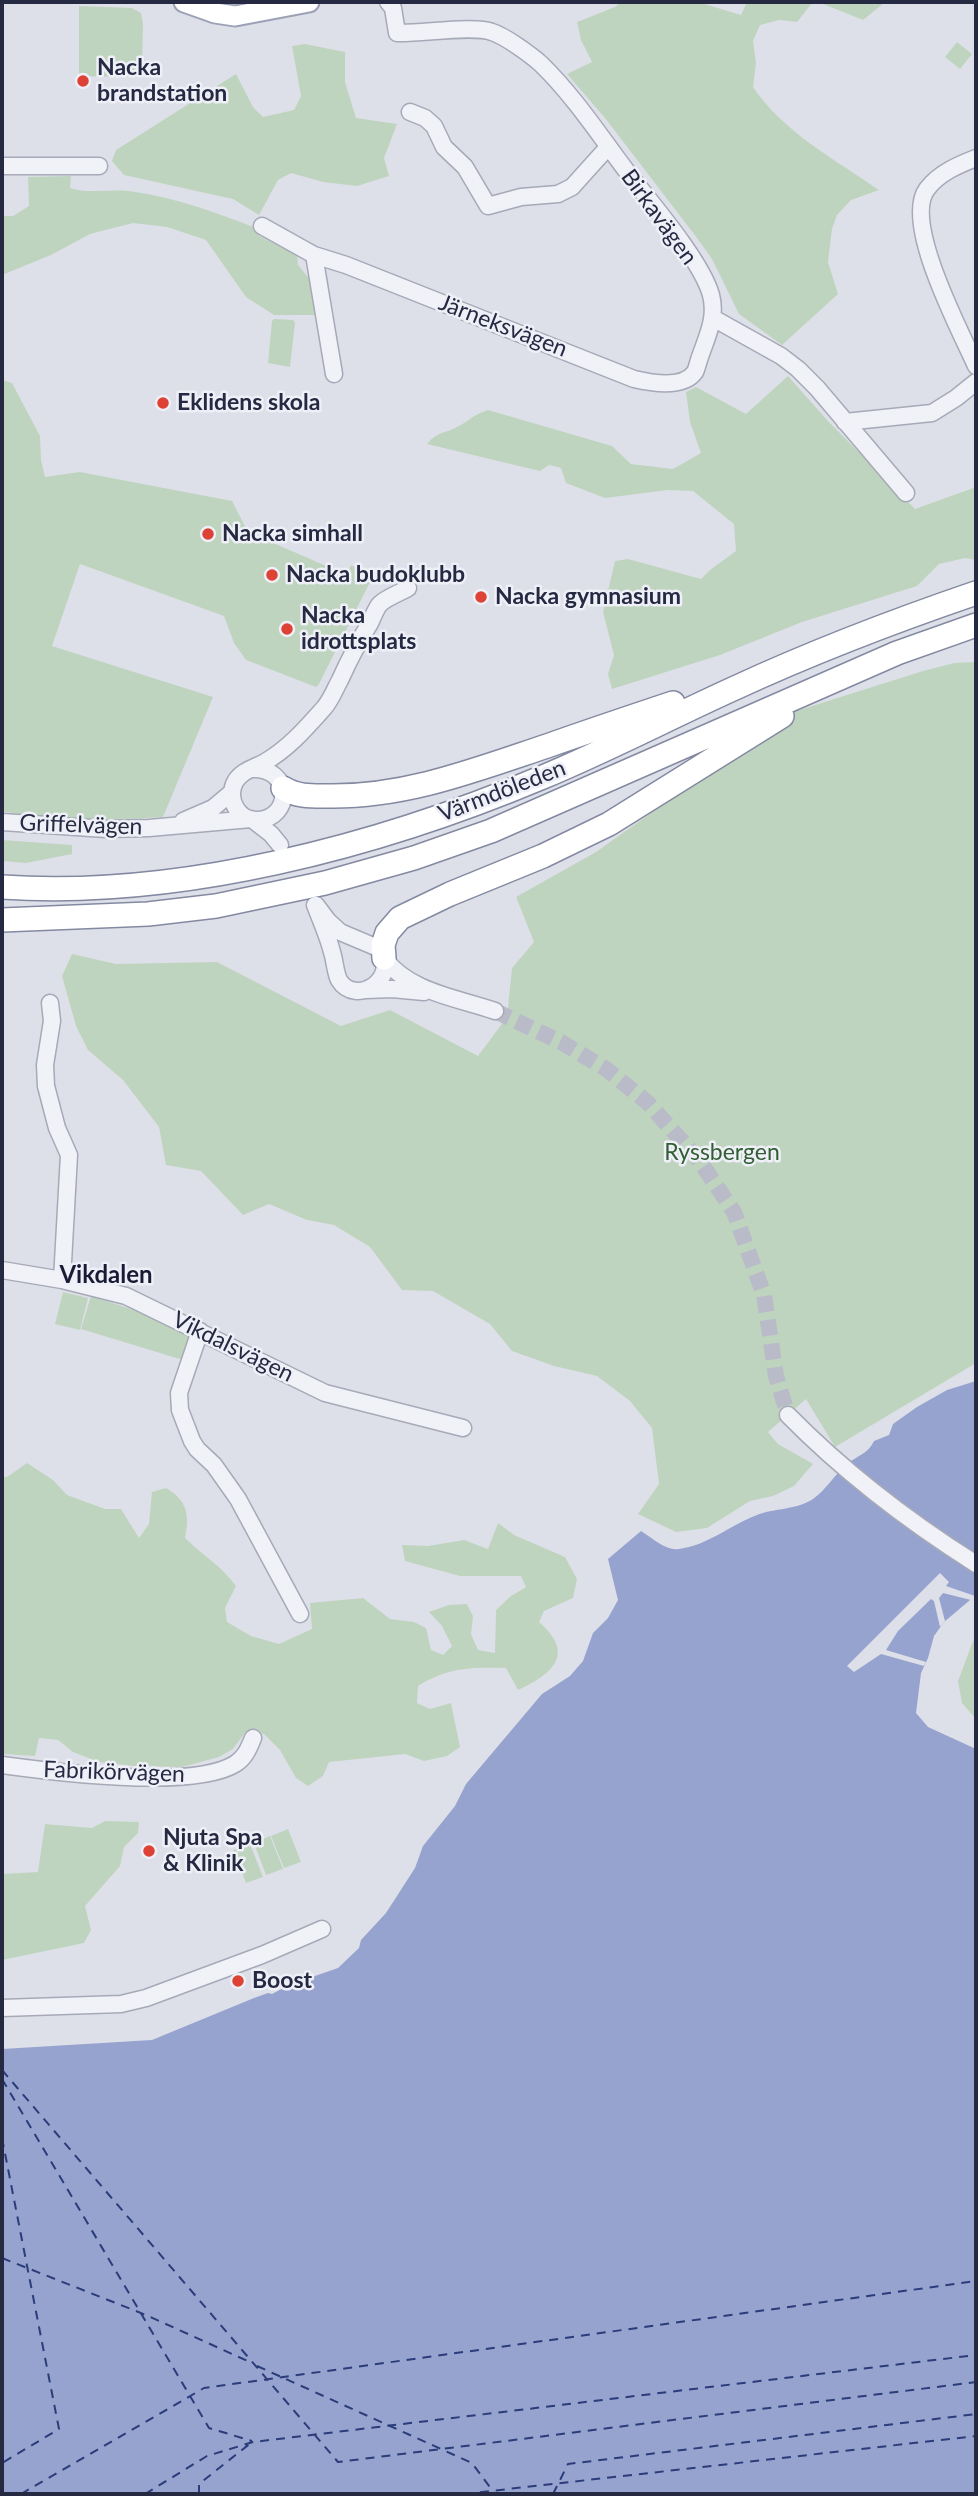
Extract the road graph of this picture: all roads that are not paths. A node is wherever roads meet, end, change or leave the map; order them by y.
1 (184, 2) edge
2 (227, 2) edge
3 (388, 2) edge
4 (303, 3) edge
5 (410, 112) dead end
6 (608, 147) junction
7 (976, 158) edge
8 (2, 166) edge
9 (99, 166) dead end
10 (262, 226) dead end
11 (314, 255) junction
12 (713, 318) junction
13 (976, 366) edge
14 (334, 374) dead end
15 (976, 382) edge
16 (845, 422) junction
17 (906, 493) dead end
18 (408, 588) dead end
19 (976, 593) edge
20 (976, 625) edge
21 (796, 662) junction
22 (844, 676) junction
23 (291, 744) junction
24 (252, 769) junction
25 (232, 792) junction
26 (280, 793) junction
27 (252, 820) junction
28 (2, 822) edge
29 (160, 827) junction
30 (2, 876) edge
31 (2, 887) edge
32 (88, 888) junction
33 (2, 920) edge
34 (384, 959) junction
35 (363, 990) junction
36 (447, 995) junction
37 (50, 1003) dead end
38 (495, 1011) tunnel mouth
39 (2, 1270) edge
40 (62, 1280) junction
41 (200, 1331) junction
42 (788, 1415) tunnel mouth
43 (463, 1429) dead end
44 (976, 1564) edge
45 (300, 1614) dead end
46 (253, 1738) dead end
47 (2, 1765) edge
48 (322, 1929) dead end
49 (2, 2008) edge

1 - 4 main road
2 - 4 main road
3 - 6 street, Birkavägen
5 - 6 street
6 - 12 street, Birkavägen
7 - 13 street
8 - 9 street
10 - 11 street, Järneksvägen
11 - 12 street, Järneksvägen
11 - 14 street
12 - 16 street
15 - 16 street
16 - 17 street
18 - 23 street
19 - 21 highway, Värmdöleden
20 - 22 highway, Värmdöleden
21 - 26 highway
21 - 32 highway, Värmdöleden
22 - 33 highway, Värmdöleden
22 - 34 highway
23 - 24 street
23 - 26 street
24 - 25 street
24 - 26 street
25 - 27 street
25 - 29 street, Griffelvägen
26 - 27 street
26 - 27 street
27 - 29 street, Griffelvägen
28 - 29 street, Griffelvägen
30 - 32 highway
31 - 32 highway, Värmdöleden
34 - 35 street
34 - 35 street
34 - 36 street
35 - 36 street
36 - 38 street
37 - 40 street
39 - 40 street, Vikdalsvägen
40 - 41 street, Vikdalsvägen
41 - 43 street, Vikdalsvägen
41 - 45 street
42 - 44 street
46 - 47 street, Fabrikörvägen
48 - 49 street

